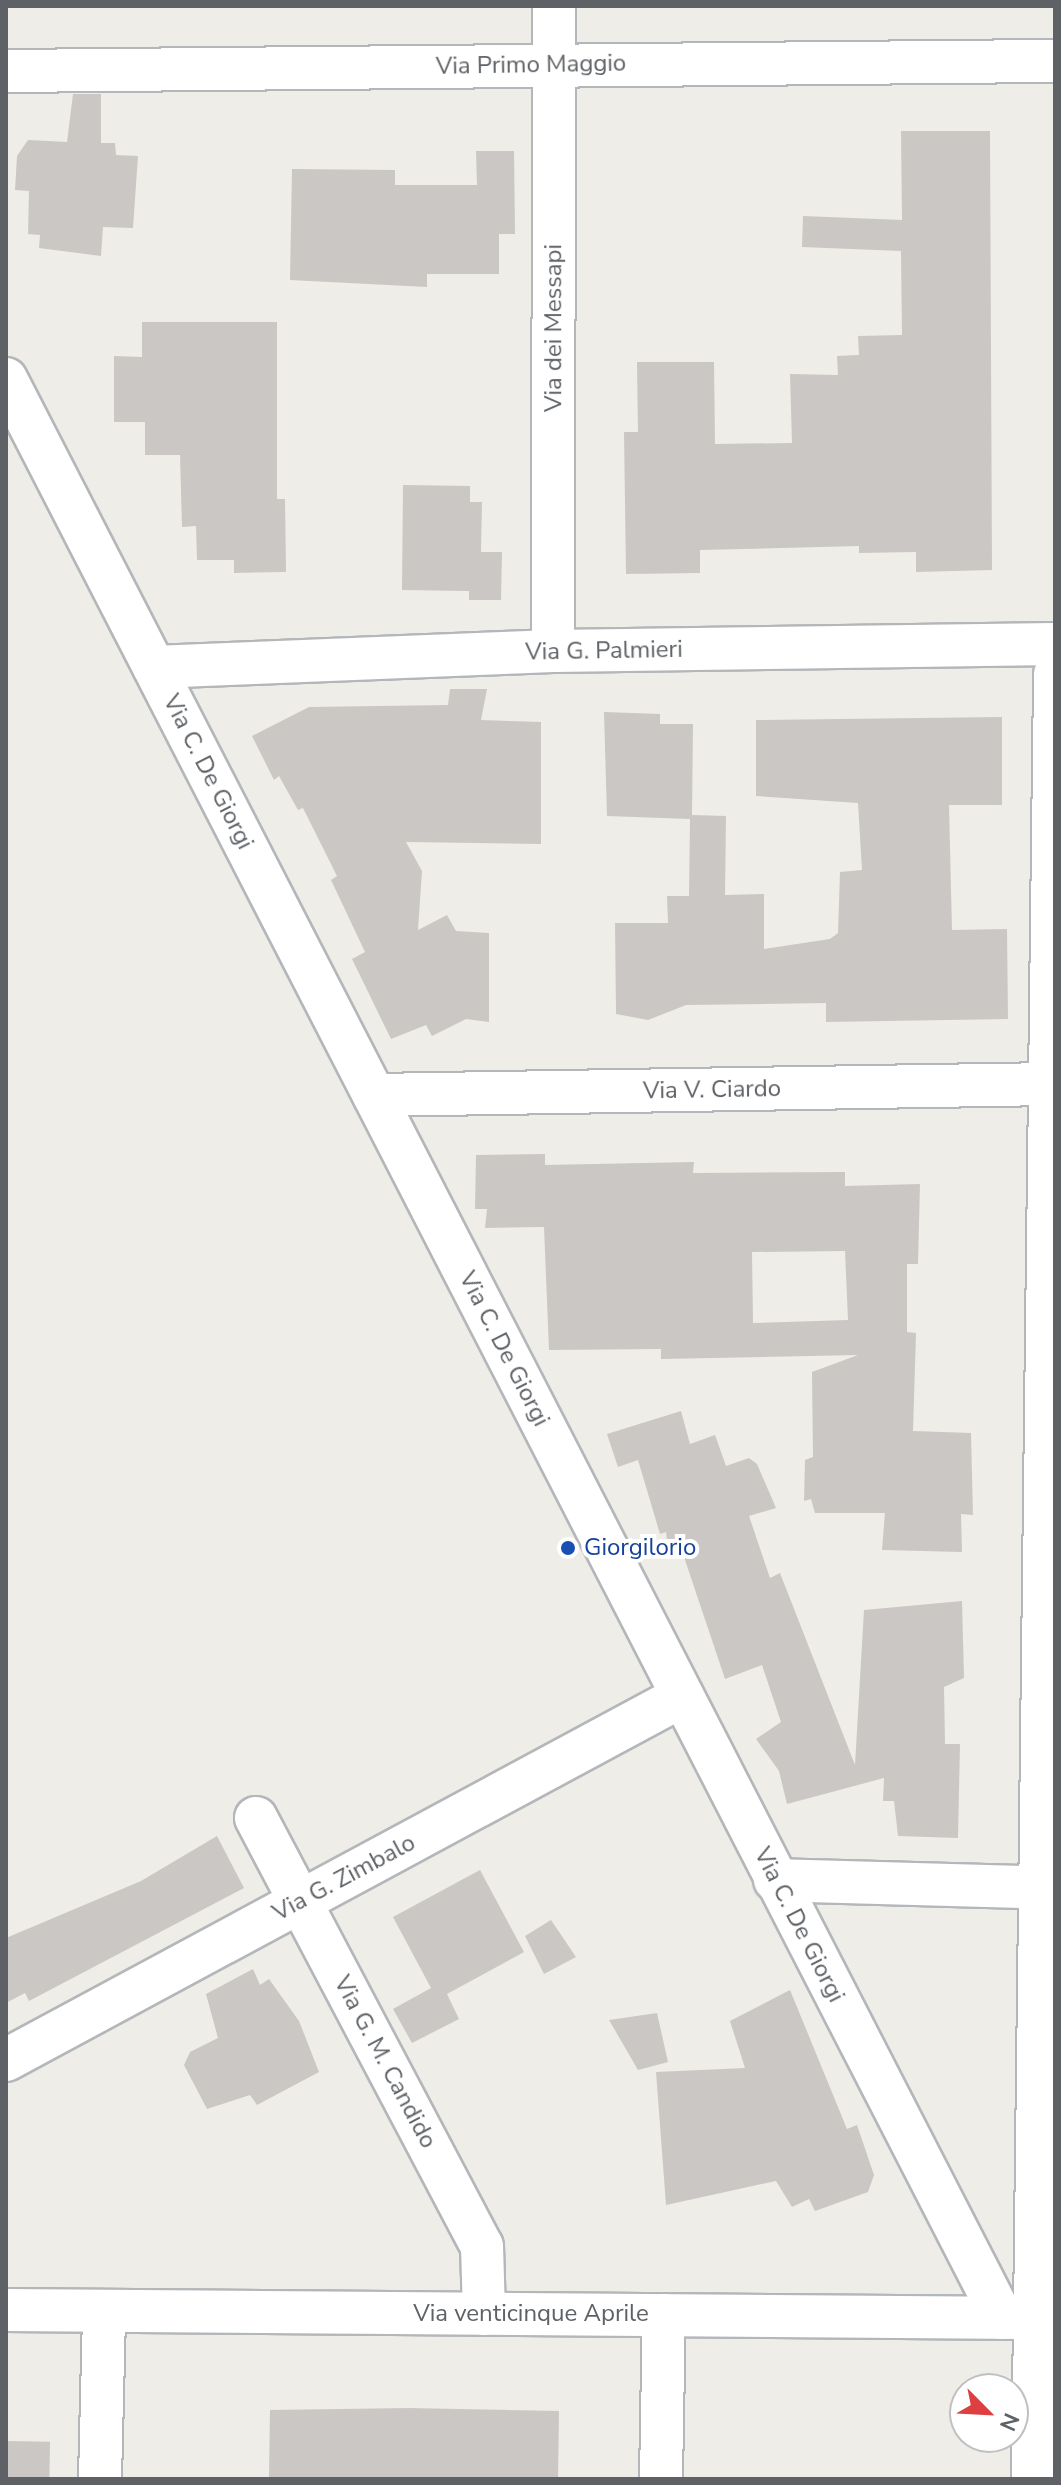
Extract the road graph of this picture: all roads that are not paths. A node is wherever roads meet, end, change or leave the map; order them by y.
1 (554, 6) edge
2 (1055, 61) edge
3 (554, 64) junction
4 (6, 71) edge
5 (6, 379) edge
6 (1055, 644) edge
7 (553, 651) junction
8 (154, 667) junction
9 (1055, 674) edge
10 (1050, 1084) junction
11 (374, 1095) junction
12 (1051, 1267) edge
13 (682, 1696) junction
14 (256, 1818) dead end
15 (775, 1880) junction
16 (1048, 1888) edge
17 (300, 1902) junction
18 (6, 2060) edge
19 (6, 2310) edge
20 (104, 2311) junction
21 (484, 2314) junction
22 (664, 2315) junction
23 (1031, 2318) edge
24 (100, 2479) edge
25 (661, 2479) edge
26 (1033, 2479) edge

1 - 3 street, Via dei Messapi
2 - 3 street, Via Primo Maggio
3 - 4 street, Via Primo Maggio
3 - 7 street, Via dei Messapi
5 - 8 street, Via C. De Giorgi
6 - 7 street, Via G. Palmieri
7 - 8 street, Via G. Palmieri
8 - 11 street, Via C. De Giorgi
9 - 10 street
10 - 11 street, Via V. Ciardo
10 - 12 street
11 - 13 street, Via C. De Giorgi
12 - 16 street
13 - 15 street, Via C. De Giorgi
13 - 17 street, Via G. Zimbalo
14 - 17 street, Via G. M. Candido
15 - 16 street
15 - 23 street, Via C. De Giorgi
16 - 23 street
17 - 18 street, Via G. Zimbalo
17 - 21 street, Via G. M. Candido
19 - 20 street, Via venticinque Aprile
20 - 21 street, Via venticinque Aprile
20 - 24 street
21 - 22 street, Via venticinque Aprile
22 - 23 street, Via venticinque Aprile
22 - 25 street
23 - 26 street

